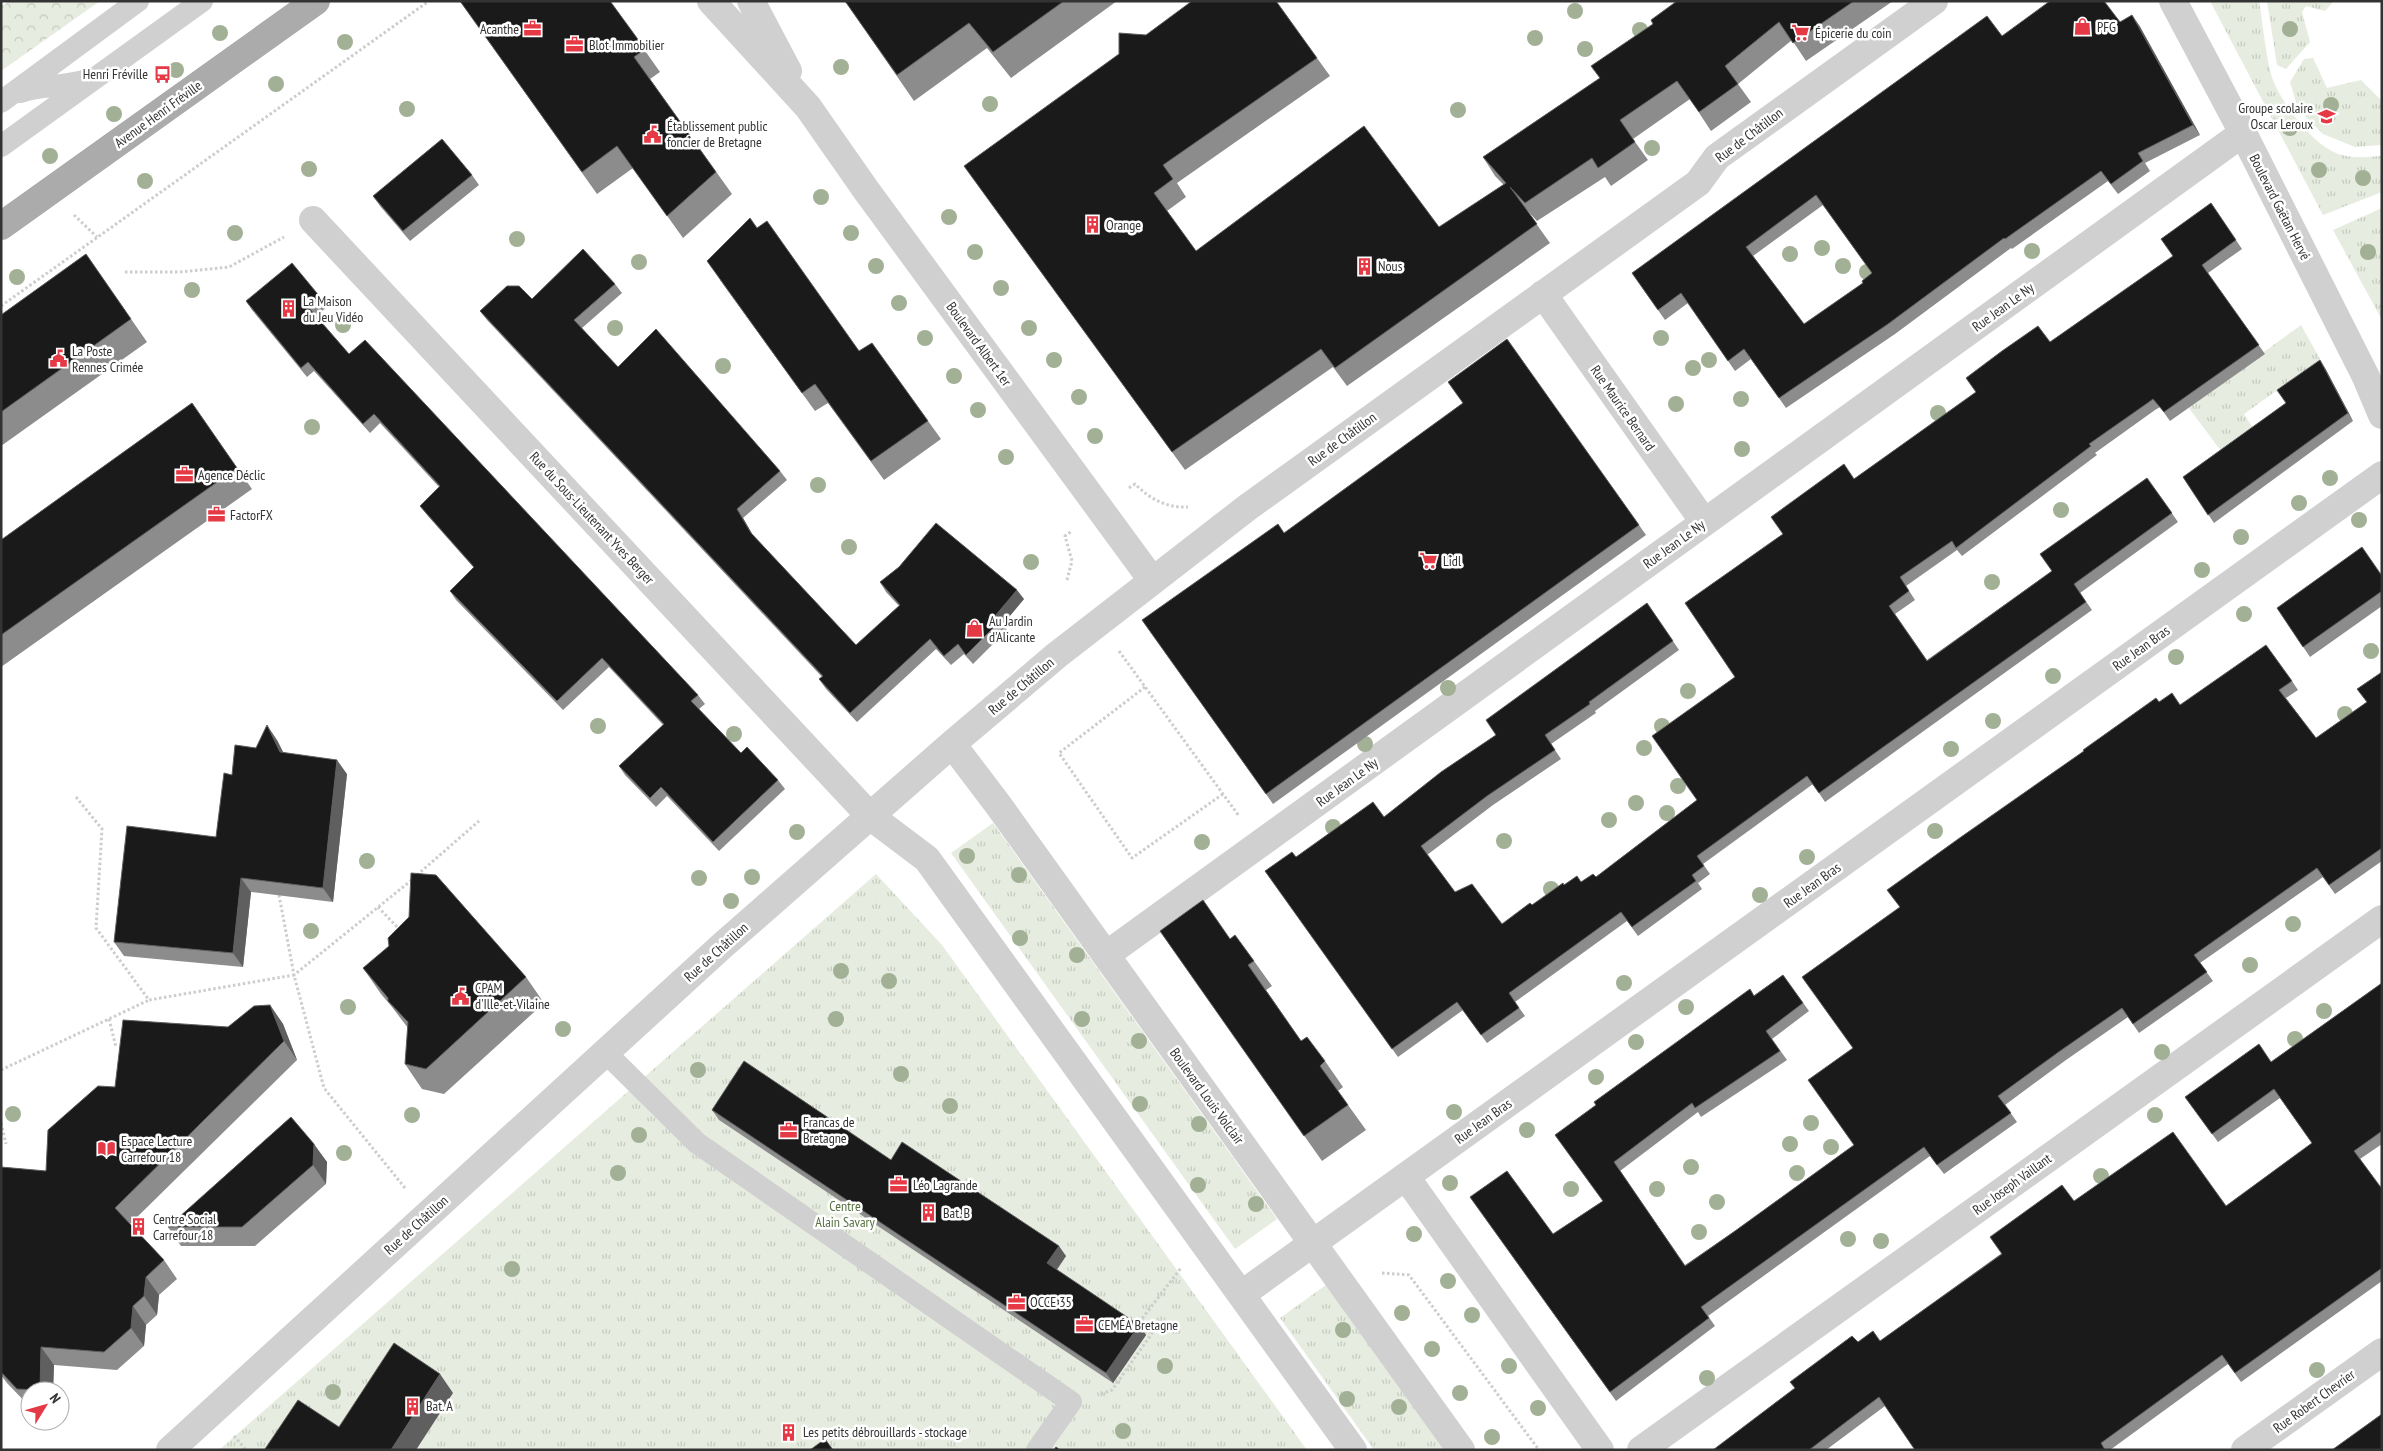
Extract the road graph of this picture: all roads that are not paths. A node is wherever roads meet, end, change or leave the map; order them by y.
1 (138, 1) edge
2 (202, 1) edge
3 (316, 1) edge
4 (711, 1) edge
5 (751, 1) edge
6 (1934, 1) edge
7 (2173, 1) edge
8 (102, 74) junction
9 (4, 100) edge
10 (808, 108) junction
11 (2243, 133) junction
12 (1, 146) edge
13 (313, 220) road end
14 (1, 226) edge
15 (1543, 294) junction
16 (2382, 416) edge
17 (2382, 475) edge
18 (1704, 522) junction
19 (1152, 580) junction
20 (952, 744) junction
21 (870, 816) junction
22 (2382, 919) edge
23 (1106, 955) junction
24 (606, 1052) junction
25 (1406, 1177) junction
26 (1313, 1243) junction
27 (1242, 1294) junction
28 (2382, 1352) edge
29 (170, 1450) edge
30 (1037, 1450) edge
31 (1354, 1450) edge
32 (1461, 1450) edge
33 (1600, 1450) edge
34 (1641, 1450) edge
35 (2245, 1450) edge

1 - 9 lane
2 - 8 lane
3 - 14 main road, Avenue Henri Fréville
4 - 10 street, Boulevard Albert 1er
5 - 10 street, Boulevard Albert 1er
6 - 15 street, Rue de Châtillon
7 - 11 street, Boulevard Gaëtan Hervé
8 - 9 lane
8 - 12 lane
10 - 19 street, Boulevard Albert 1er
11 - 16 street, Boulevard Gaëtan Hervé
11 - 18 street, Rue Jean Le Ny
13 - 21 street, Rue du Sous-Lieutenant Yves Berger
15 - 18 street, Rue Maurice Bernard
15 - 19 street, Rue de Châtillon
17 - 25 street, Rue Jean Bras
18 - 23 street, Rue Jean Le Ny
19 - 20 street, Rue de Châtillon
20 - 21 street, Rue de Châtillon
20 - 23 street, Boulevard Louis Volclair
21 - 24 street, Rue de Châtillon
21 - 27 street
22 - 34 street, Rue Joseph Vaillant
23 - 26 street, Boulevard Louis Volclair
24 - 29 street, Rue de Châtillon
24 - 30 lane
25 - 26 street, Rue Jean Bras
25 - 33 street
26 - 27 street, Rue Jean Bras
26 - 32 street, Boulevard Louis Volclair
27 - 31 street
28 - 35 street, Rue Robert Chevrier

